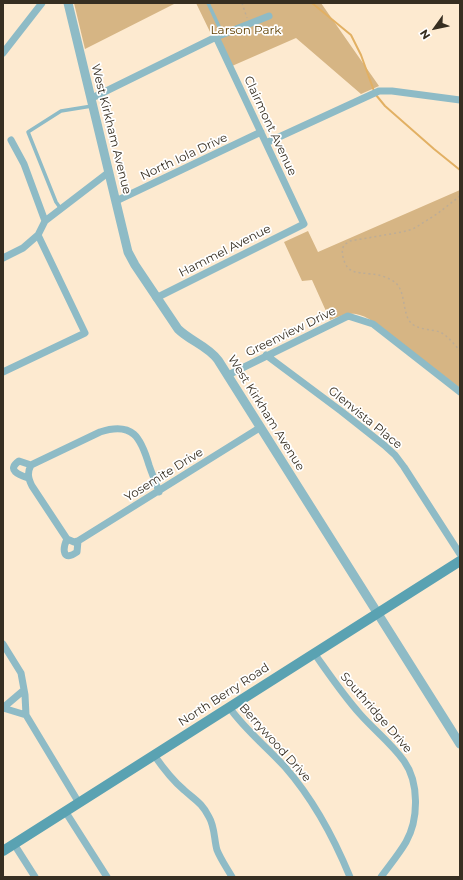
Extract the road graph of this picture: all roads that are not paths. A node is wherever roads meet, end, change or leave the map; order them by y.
1 (42, 3) edge
2 (68, 3) edge
3 (208, 3) edge
4 (269, 16) dead end
5 (220, 36) junction
6 (3, 53) edge
7 (460, 100) edge
8 (93, 102) junction
9 (261, 132) junction
10 (11, 140) dead end
11 (266, 143) junction
12 (108, 172) junction
13 (116, 201) junction
14 (61, 210) junction
15 (45, 221) junction
16 (304, 224) joint
17 (38, 235) junction
18 (3, 258) edge
19 (156, 298) junction
20 (266, 355) junction
21 (3, 372) edge
22 (228, 375) junction
23 (460, 392) edge
24 (261, 427) junction
25 (31, 465) junction
26 (28, 478) junction
27 (159, 492) junction
28 (67, 539) junction
29 (76, 541) junction
30 (460, 554) edge
31 (460, 561) edge
32 (378, 612) junction
33 (3, 644) edge
34 (314, 653) junction
35 (24, 690) junction
36 (3, 707) edge
37 (229, 707) junction
38 (26, 715) junction
39 (460, 744) edge
40 (154, 755) junction
41 (79, 802) junction
42 (65, 811) junction
43 (14, 844) junction
44 (3, 851) edge
45 (35, 877) edge
46 (107, 877) edge
47 (232, 877) edge
48 (350, 877) edge
49 (381, 877) edge

1 - 6 street
2 - 8 street, West Kirkham Avenue
3 - 5 lane
4 - 5 street
5 - 8 street
5 - 9 street, Clairmont Avenue
7 - 11 street
8 - 12 street, West Kirkham Avenue
8 - 14 lane
9 - 11 street, Clairmont Avenue
9 - 13 street, North Iola Drive
10 - 15 street
11 - 16 street, Clairmont Avenue
12 - 13 street, West Kirkham Avenue
12 - 14 street
13 - 19 street, West Kirkham Avenue
14 - 15 street
15 - 17 street
16 - 19 street, Hammel Avenue
17 - 18 street
17 - 21 street
19 - 22 street, West Kirkham Avenue
20 - 22 street, Greenview Drive
20 - 23 street, Greenview Drive
20 - 30 street, Glenvista Place
22 - 24 street, West Kirkham Avenue
24 - 27 street, Yosemite Drive
24 - 32 street, West Kirkham Avenue
25 - 26 street
25 - 26 street
25 - 27 street
26 - 28 street
27 - 29 street, Yosemite Drive
28 - 29 street
28 - 29 street, Yosemite Drive
31 - 32 main road, North Berry Road
32 - 34 main road, North Berry Road
32 - 39 street, West Kirkham Avenue
33 - 35 street
34 - 37 main road, North Berry Road
34 - 49 street, Southridge Drive
35 - 36 street
35 - 38 street
36 - 38 street
37 - 40 main road, North Berry Road
37 - 48 street, Berrywood Drive
38 - 41 street
40 - 41 main road, North Berry Road
40 - 47 street
41 - 42 main road, North Berry Road
42 - 43 main road, North Berry Road
42 - 46 street
43 - 44 main road, North Berry Road
43 - 45 street

